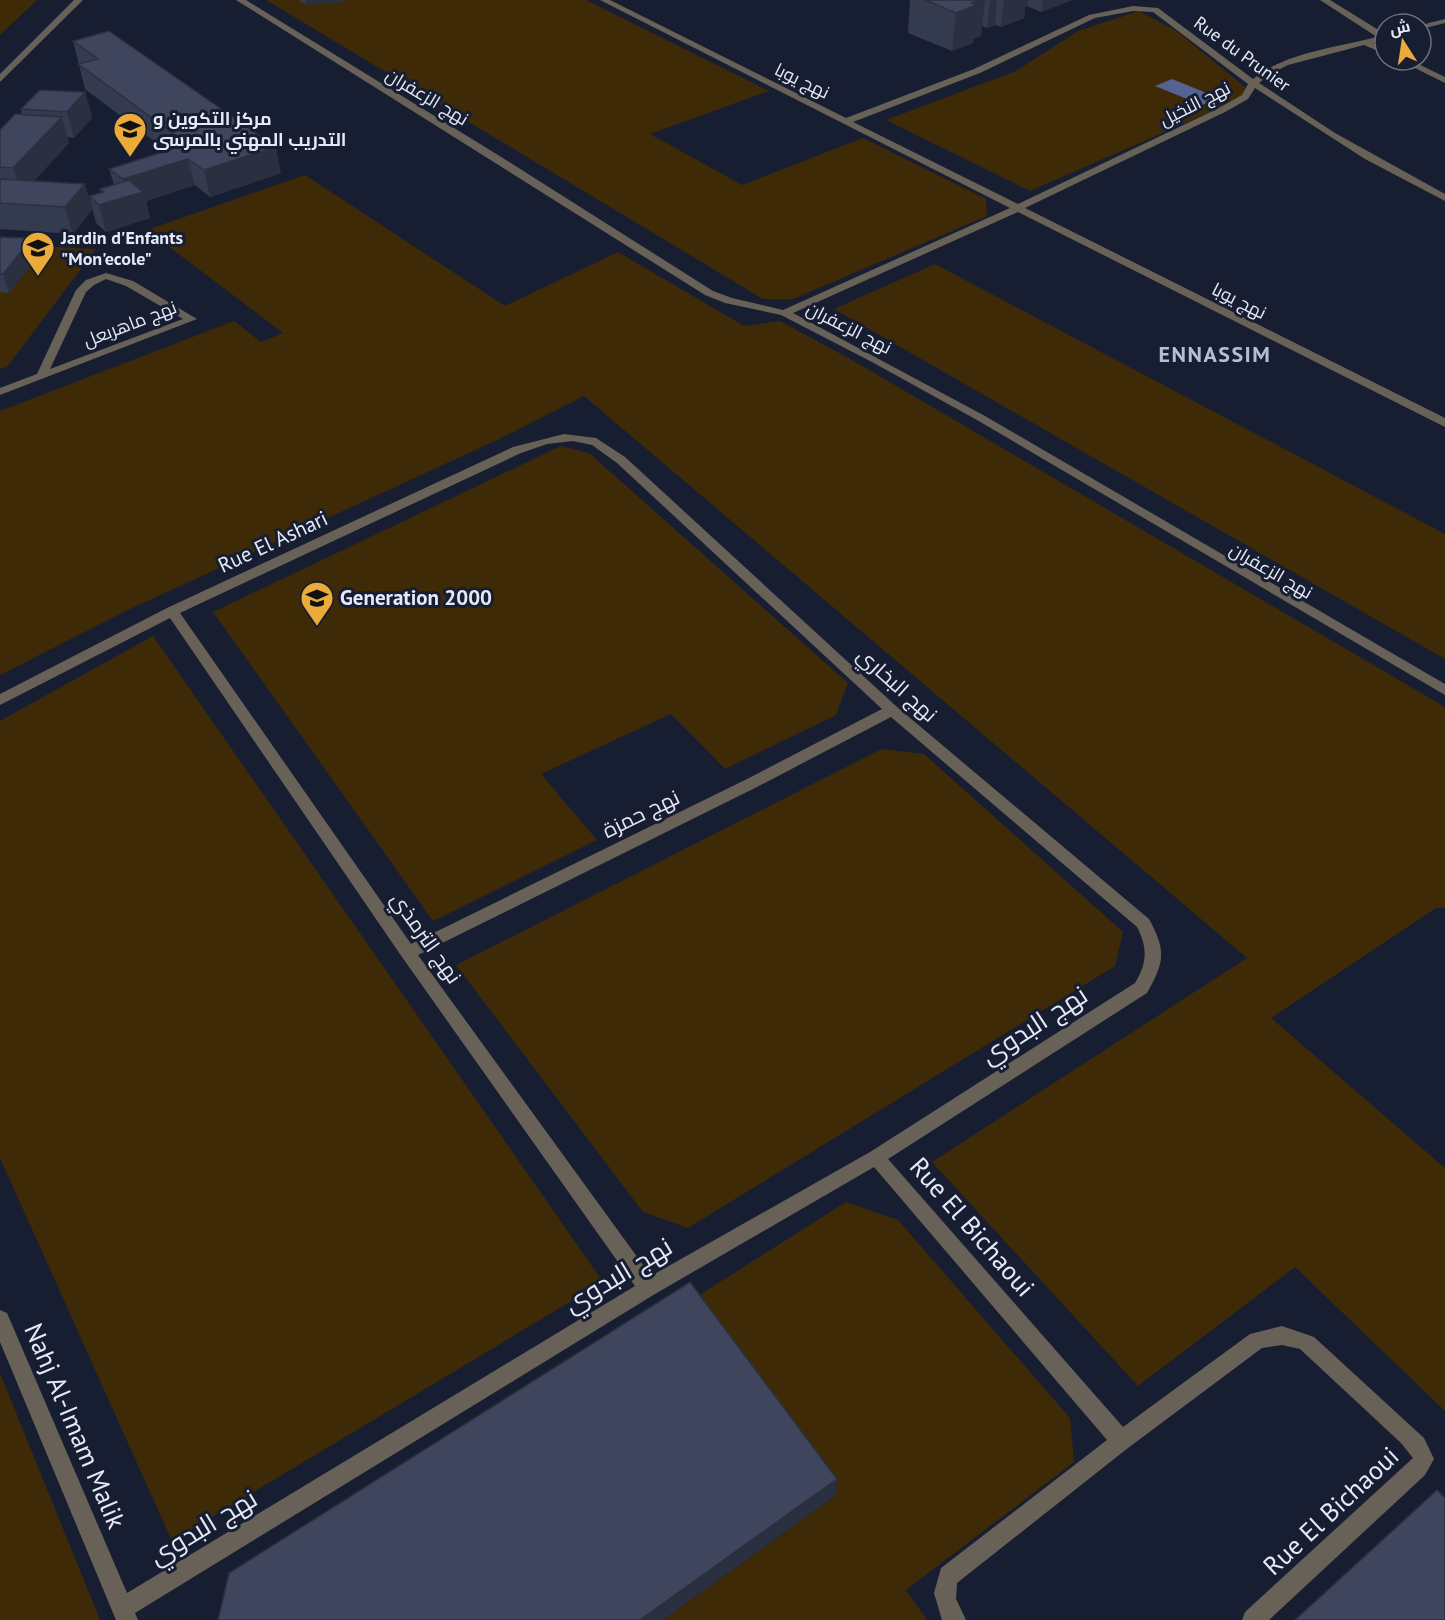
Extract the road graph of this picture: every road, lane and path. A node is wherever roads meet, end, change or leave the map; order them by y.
1 (80, 0) edge
2 (240, 0) edge
3 (604, 0) edge
4 (1324, 0) edge
5 (1373, 30) edge
6 (1373, 40) edge
7 (1365, 42) junction
8 (1373, 46) edge
9 (1428, 72) edge
10 (0, 79) edge
11 (1445, 80) edge
12 (1252, 85) junction
13 (846, 121) junction
14 (1445, 198) edge
15 (1018, 208) junction
16 (784, 313) junction
17 (40, 377) junction
18 (0, 392) edge
19 (1445, 423) edge
20 (569, 437) joint
21 (172, 611) junction
22 (1445, 690) edge
23 (0, 700) edge
24 (892, 710) junction
25 (408, 953) junction
26 (1141, 988) joint
27 (876, 1157) junction
28 (648, 1288) junction
29 (0, 1319) edge
30 (1121, 1441) junction
31 (125, 1614) edge
32 (955, 1620) edge
33 (1253, 1620) edge

1 - 10 street
2 - 16 street, نهج الزعفران
3 - 13 street, نهج يوبا
4 - 5 street
6 - 7 street, نهج النخيل
7 - 8 street
7 - 12 street, نهج النخيل
9 - 11 street
12 - 13 street, Rue du Prunier
12 - 14 street, Rue du Prunier
12 - 15 street, نهج النخيل
13 - 15 street, نهج يوبا
15 - 16 street
15 - 19 street, نهج يوبا
16 - 22 street, نهج الزعفران
17 - 17 street, نهج ماهربعل
17 - 18 street, نهج ماهربعل
20 - 21 street, Rue El Ashari
20 - 24 street, نهج البخاري
21 - 23 street, Rue El Ashari
21 - 25 street, نهج الترمذي
24 - 25 street, نهج حمزة
24 - 26 street, نهج البخاري
25 - 28 street, نهج الترمذي
26 - 27 street, نهج البدوي
27 - 28 street, نهج البدوي
27 - 30 street, Rue El Bichaoui
28 - 31 street, نهج البدوي
29 - 31 street, Nahj Al-Imam Malik
30 - 32 street, Rue El Bichaoui
30 - 33 street, Rue El Bichaoui

